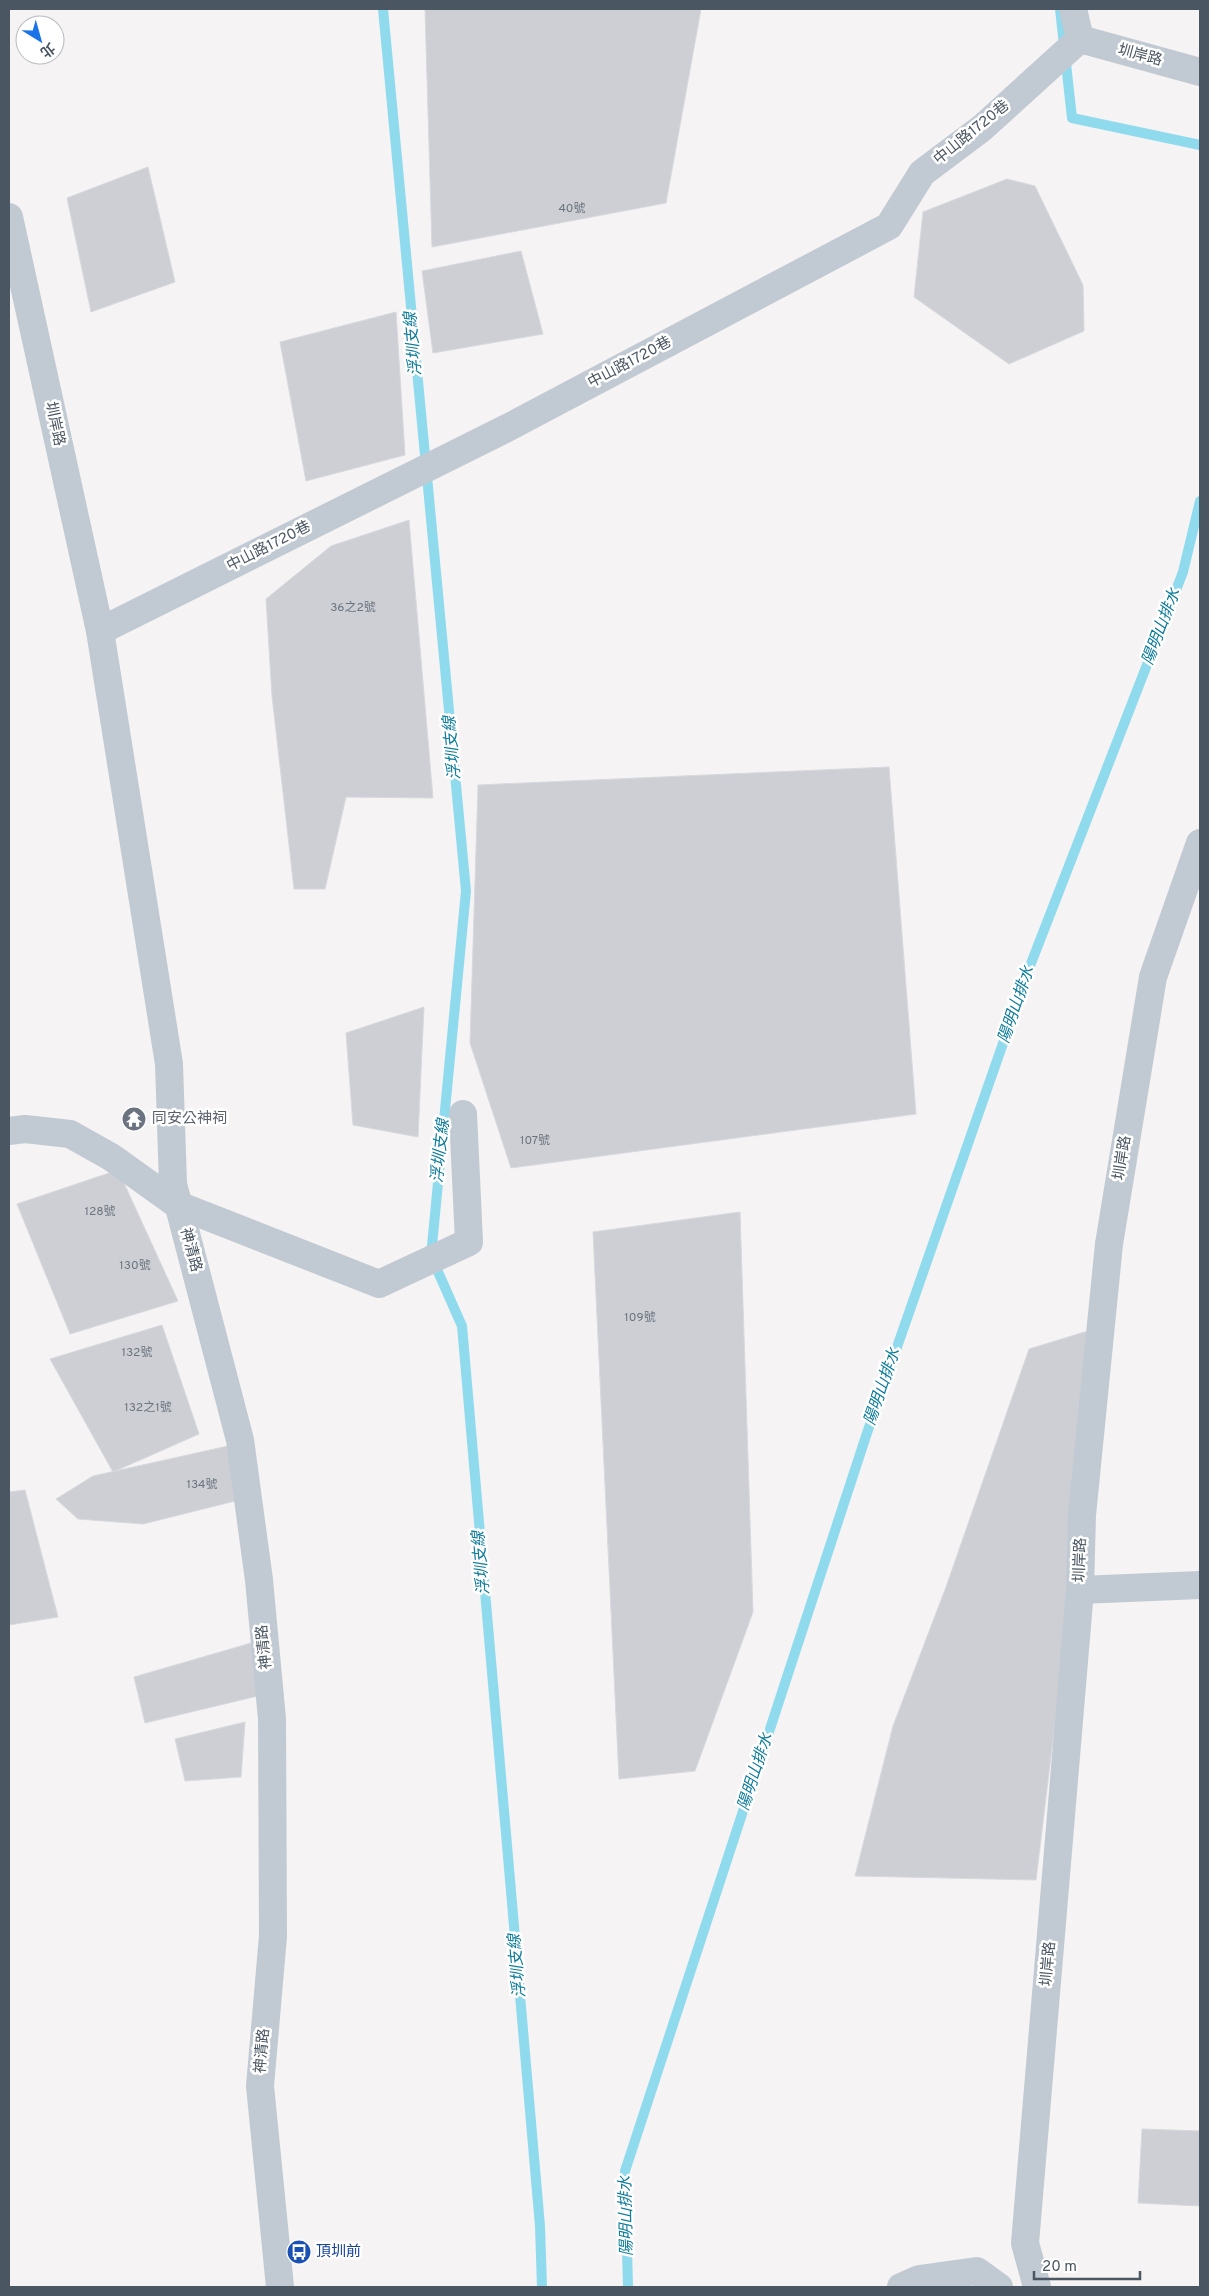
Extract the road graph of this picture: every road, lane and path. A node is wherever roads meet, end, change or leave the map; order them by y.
1 (1073, 9) edge
2 (1080, 39) junction
3 (1200, 72) edge
4 (9, 216) edge
5 (100, 631) junction
6 (1200, 843) edge
7 (464, 1114) dead end
8 (9, 1131) edge
9 (178, 1205) junction
10 (1200, 1585) edge
11 (1080, 1590) junction
12 (280, 2287) edge
13 (901, 2287) edge
14 (999, 2287) edge
15 (1036, 2287) edge

1 - 2 street
2 - 3 street, 圳岸路
2 - 5 street, 中山路1720巷
4 - 5 street, 圳岸路
5 - 9 street, 圳岸路
6 - 11 street, 圳岸路
7 - 9 street
8 - 9 street
9 - 12 street, 神清路
10 - 11 street
11 - 15 street, 圳岸路
13 - 14 street

